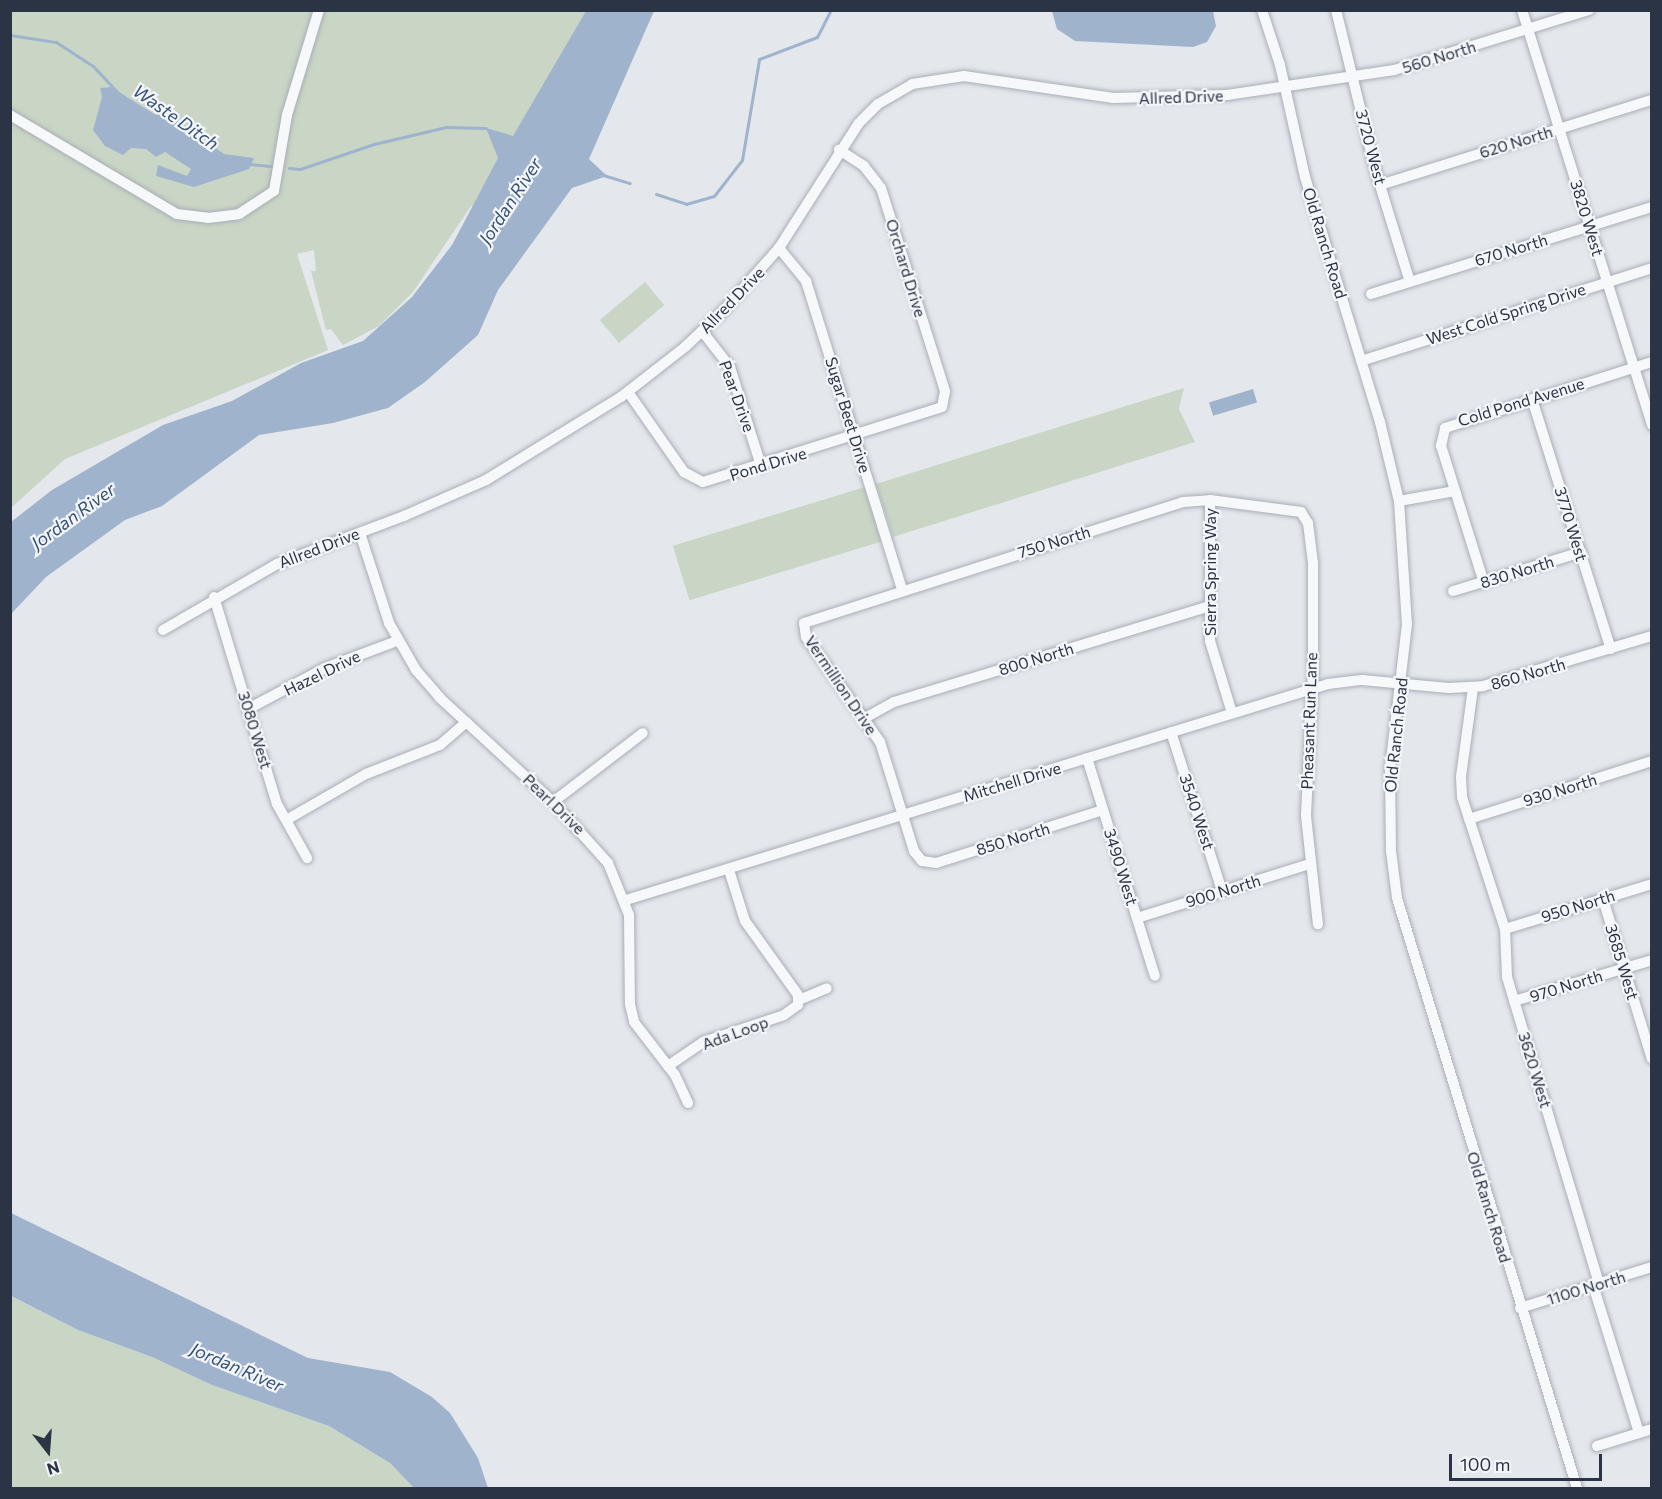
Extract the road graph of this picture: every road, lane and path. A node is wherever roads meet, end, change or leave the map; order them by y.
1 (319, 10) edge
2 (1262, 10) edge
3 (1335, 10) edge
4 (1522, 10) edge
5 (1589, 10) edge
6 (1528, 30) junction
7 (1354, 78) junction
8 (1286, 88) junction
9 (1652, 100) edge
10 (10, 115) edge
11 (1559, 129) junction
12 (839, 150) junction
13 (1380, 184) junction
14 (1652, 207) edge
15 (1589, 226) junction
16 (779, 249) junction
17 (1652, 268) edge
18 (1410, 282) junction
19 (1607, 282) junction
20 (1371, 294) dead end
21 (702, 331) junction
22 (1361, 361) junction
23 (1652, 362) edge
24 (1633, 367) junction
25 (628, 392) junction
26 (1532, 399) junction
27 (945, 404) joint
28 (1652, 425) edge
29 (855, 437) junction
30 (761, 466) junction
31 (1455, 491) junction
32 (1210, 500) junction
33 (1399, 501) junction
34 (1306, 518) joint
35 (360, 533) junction
36 (1581, 552) junction
37 (1484, 583) junction
38 (902, 589) junction
39 (1453, 591) dead end
40 (214, 597) junction
41 (1209, 606) junction
42 (804, 622) joint
43 (163, 630) dead end
44 (1652, 636) edge
45 (397, 640) junction
46 (1611, 649) junction
47 (1401, 684) junction
48 (1313, 688) junction
49 (1473, 688) junction
50 (248, 709) junction
51 (1232, 713) junction
52 (865, 718) junction
53 (466, 722) junction
54 (1172, 732) junction
55 (643, 733) dead end
56 (1087, 758) junction
57 (1652, 761) edge
58 (553, 802) junction
59 (1103, 810) junction
60 (903, 816) junction
61 (288, 819) junction
62 (1469, 819) junction
63 (307, 858) dead end
64 (922, 861) joint
65 (1309, 864) junction
66 (729, 870) junction
67 (1652, 884) edge
68 (1222, 891) junction
69 (1603, 899) junction
70 (626, 900) junction
71 (1137, 918) junction
72 (1318, 924) dead end
73 (1505, 929) junction
74 (1652, 960) edge
75 (1623, 969) junction
76 (1155, 976) dead end
77 (827, 988) dead end
78 (799, 1000) junction
79 (1514, 1001) junction
80 (1652, 1059) edge
81 (668, 1066) junction
82 (688, 1103) dead end
83 (1652, 1267) edge
84 (1596, 1284) junction
85 (1520, 1308) junction
86 (1652, 1429) edge
87 (1639, 1433) junction
88 (1597, 1446) dead end
89 (1577, 1488) edge

1 - 10 street
2 - 8 street, Old Ranch Road
3 - 7 street, 3720 West
4 - 6 street, 3820 West
5 - 6 street, 560 North
6 - 7 street, 560 North
6 - 11 street, 3820 West
7 - 8 street, 560 North
7 - 13 street, 3720 West
8 - 12 street, Allred Drive
8 - 22 street, Old Ranch Road
9 - 11 street, 620 North
11 - 13 street, 620 North
11 - 15 street, 3820 West
12 - 16 street, Allred Drive
12 - 27 street, Orchard Drive
13 - 18 street, 3720 West
14 - 15 street, 670 North
15 - 18 street, 670 North
15 - 19 street, 3820 West
16 - 21 street, Allred Drive
16 - 29 street, Sugar Beet Drive
17 - 19 street, West Cold Spring Drive
18 - 20 street, 670 North
19 - 22 street, West Cold Spring Drive
19 - 24 street, 3820 West
21 - 25 street, Allred Drive
21 - 30 street, Pear Drive
22 - 33 street, Old Ranch Road
23 - 24 street, Cold Pond Avenue
24 - 26 street, Cold Pond Avenue
24 - 28 street, 3820 West
25 - 30 street, Pond Drive
25 - 35 street, Allred Drive
26 - 31 street, Cold Pond Avenue
26 - 36 street, 3770 West
27 - 29 street, Pond Drive
29 - 30 street, Pond Drive
29 - 38 street, Sugar Beet Drive
31 - 33 street
31 - 37 street, Cold Pond Avenue
32 - 34 street, 750 North
32 - 38 street, 750 North
32 - 41 street, Sierra Spring Way
33 - 47 street, Old Ranch Road
34 - 48 street, Pheasant Run Lane
35 - 40 street, Allred Drive
35 - 45 street, Pearl Drive
36 - 37 street, 830 North
36 - 46 street, 3770 West
37 - 39 street, 830 North
38 - 42 street, 750 North
40 - 43 street, Allred Drive
40 - 50 street, 3080 West
41 - 51 street, Sierra Spring Way
41 - 52 street, 800 North
42 - 52 street, Vermillion Drive
44 - 46 street, 860 North
45 - 50 street, Hazel Drive
45 - 53 street, Pearl Drive
46 - 49 street, 860 North
47 - 48 street, Mitchell Drive
47 - 49 street, 860 North
47 - 85 street, Old Ranch Road
48 - 51 street, Mitchell Drive
48 - 65 street, Pheasant Run Lane
49 - 62 street, 3620 West
50 - 61 street, 3080 West
51 - 54 street, Mitchell Drive
52 - 60 street, Vermillion Drive
53 - 58 street, Pearl Drive
53 - 61 street
54 - 56 street, Mitchell Drive
54 - 68 street, 3540 West
55 - 58 street
56 - 59 street, 3490 West
56 - 60 street, Mitchell Drive
57 - 62 street, 930 North
58 - 70 street, Pearl Drive
59 - 64 street, 850 North
59 - 71 street, 3490 West
60 - 64 street, Vermillion Drive
60 - 66 street, Mitchell Drive
61 - 63 street, 3080 West
62 - 73 street, 3620 West
65 - 68 street, 900 North
65 - 72 street, Pheasant Run Lane
66 - 70 street, Mitchell Drive
66 - 78 street
67 - 69 street, 950 North
68 - 71 street, 900 North
69 - 73 street, 950 North
69 - 75 street, 3685 West
70 - 81 street, Pearl Drive
71 - 76 street, 3490 West
73 - 79 street, 3620 West
74 - 75 street, 970 North
75 - 79 street, 970 North
75 - 80 street, 3685 West
77 - 78 street, Ada Loop
78 - 81 street, Ada Loop
79 - 84 street, 3620 West
81 - 82 street, Pearl Drive
83 - 84 street, 1100 North
84 - 85 street, 1100 North
84 - 87 street, 3620 West
85 - 89 street, Old Ranch Road
86 - 87 street
87 - 88 street

